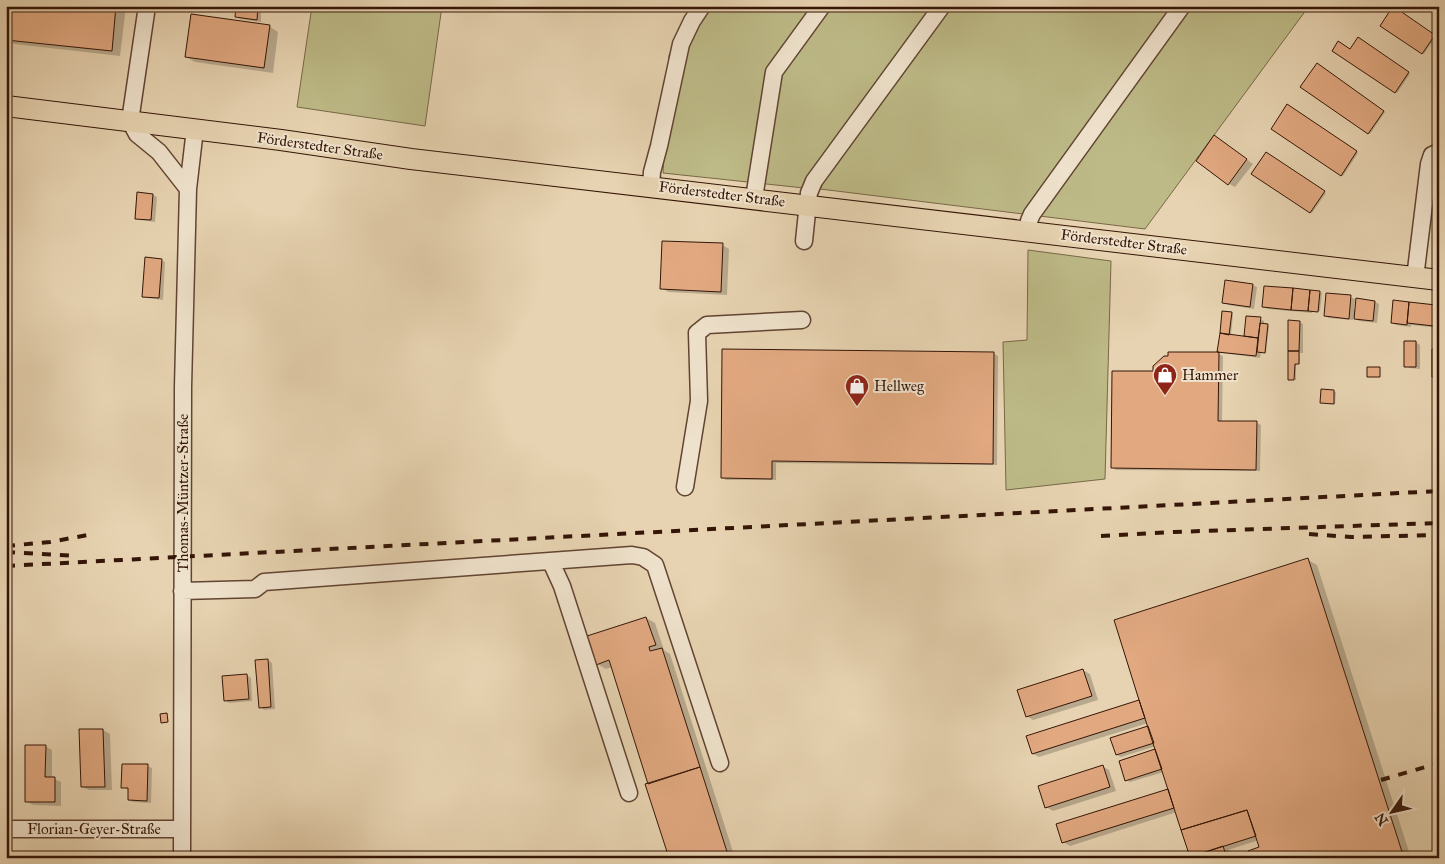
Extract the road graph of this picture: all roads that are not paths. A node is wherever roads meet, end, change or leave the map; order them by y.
1 (147, 6) edge
2 (702, 6) edge
3 (822, 6) edge
4 (942, 6) edge
5 (1182, 6) edge
6 (6, 106) edge
7 (130, 121) junction
8 (195, 129) junction
9 (1439, 152) edge
10 (650, 186) junction
11 (188, 189) junction
12 (754, 198) junction
13 (807, 204) junction
14 (1028, 231) junction
15 (804, 241) dead end
16 (1415, 278) junction
17 (1439, 280) edge
18 (802, 320) dead end
19 (685, 487) dead end
20 (551, 562) junction
21 (182, 592) junction
22 (720, 763) dead end
23 (629, 793) dead end
24 (6, 829) edge
25 (182, 829) junction
26 (182, 858) edge

1 - 7 street
2 - 10 street
3 - 12 street
4 - 13 street
5 - 14 street
6 - 7 main road, Förderstedter Straße
7 - 8 main road, Förderstedter Straße
7 - 11 street
8 - 10 main road, Förderstedter Straße
8 - 11 street, Thomas-Müntzer-Straße
9 - 16 street
10 - 12 main road, Förderstedter Straße
11 - 21 street, Thomas-Müntzer-Straße
12 - 13 main road, Förderstedter Straße
13 - 14 main road, Förderstedter Straße
13 - 15 street
14 - 16 main road, Förderstedter Straße
16 - 17 main road, Förderstedter Straße
18 - 19 street
20 - 21 street
20 - 22 street
20 - 23 street
21 - 25 street, Thomas-Müntzer-Straße
24 - 25 street, Florian-Geyer-Straße
25 - 26 street, Thomas-Müntzer-Straße

